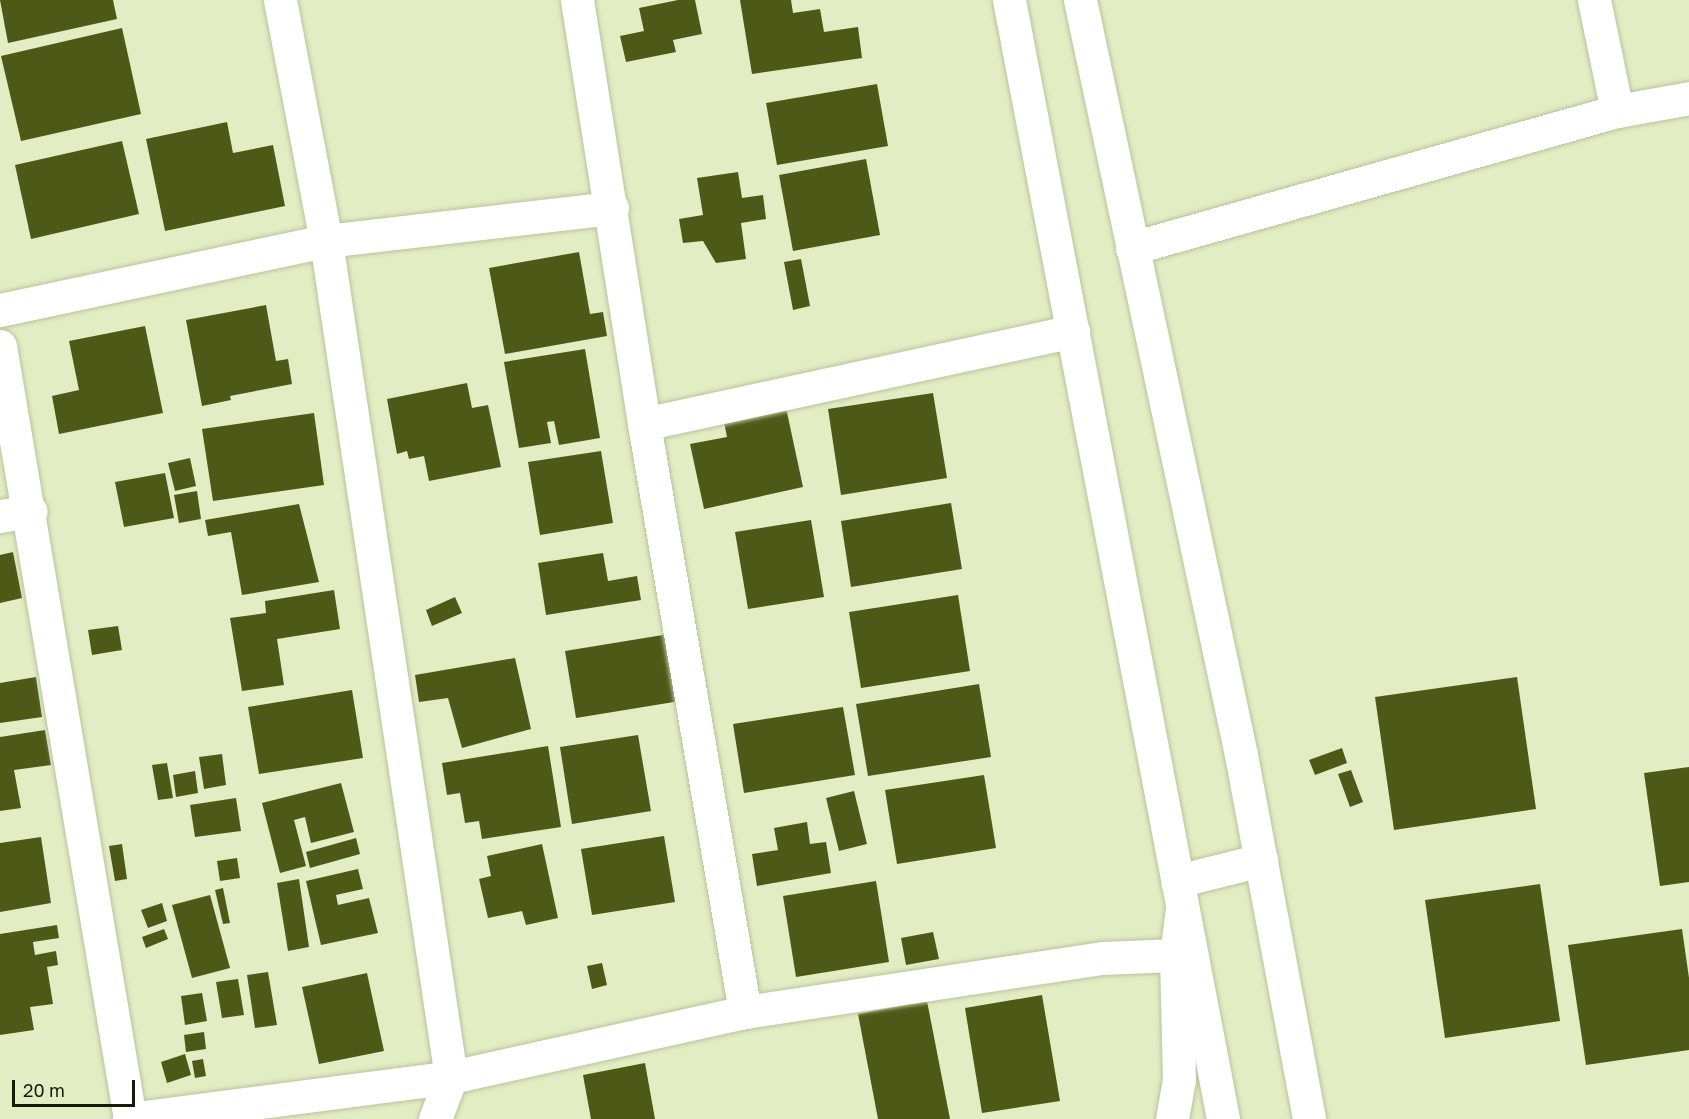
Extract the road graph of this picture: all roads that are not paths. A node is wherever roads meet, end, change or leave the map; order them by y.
1 (280, 0) edge
2 (577, 0) edge
3 (1009, 0) edge
4 (1080, 0) edge
5 (1594, 0) edge
6 (1689, 98) edge
7 (1617, 111) junction
8 (612, 208) junction
9 (326, 241) junction
10 (1132, 248) junction
11 (0, 310) edge
12 (1073, 331) junction
13 (0, 346) edge
14 (644, 424) junction
15 (15, 514) edge
16 (1261, 860) junction
17 (1179, 895) junction
18 (1176, 955) junction
19 (746, 1012) junction
20 (451, 1077) junction
21 (130, 1119) edge
22 (435, 1119) edge
23 (1172, 1119) edge
24 (1223, 1119) edge
25 (1309, 1119) edge

1 - 9 main road
2 - 8 main road
3 - 12 main road
4 - 10 main road
5 - 7 main road
6 - 7 main road
7 - 10 main road
8 - 9 main road
8 - 14 main road
9 - 11 main road
9 - 20 main road
10 - 16 main road
12 - 14 main road
12 - 17 main road
13 - 15 main road
14 - 19 main road
15 - 21 main road
16 - 17 main road
16 - 25 main road
17 - 18 main road
17 - 24 main road
18 - 19 main road
18 - 23 main road
19 - 20 main road
20 - 21 main road
20 - 22 main road

